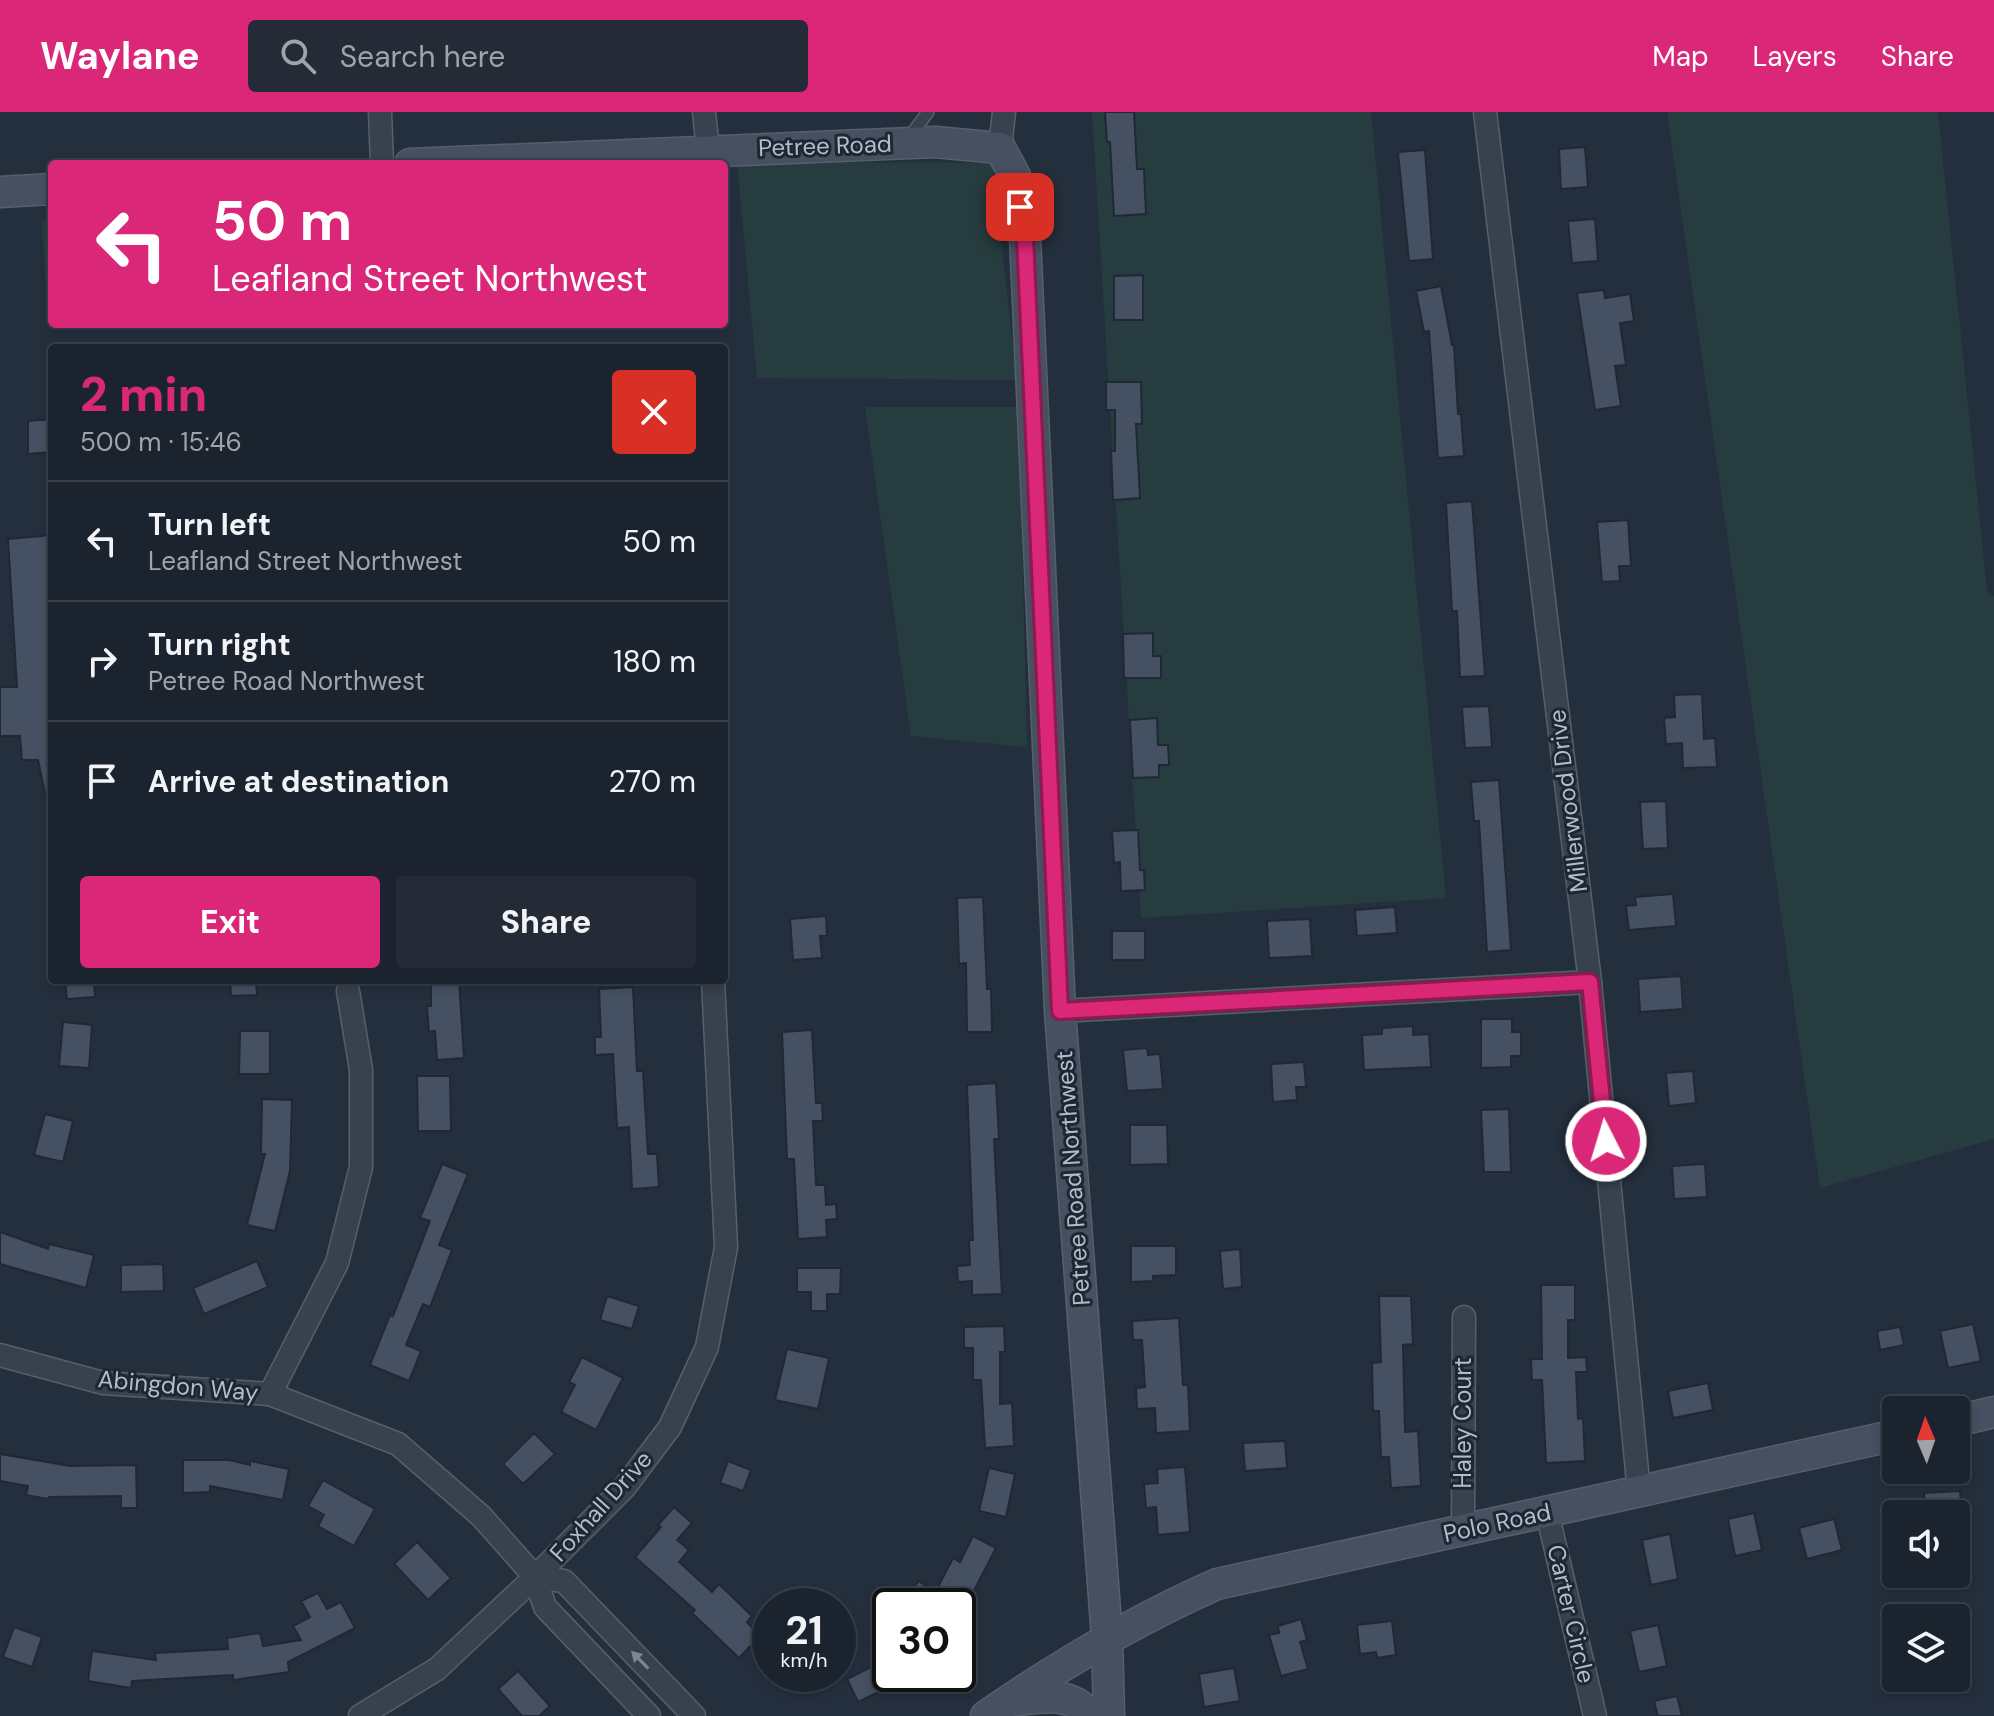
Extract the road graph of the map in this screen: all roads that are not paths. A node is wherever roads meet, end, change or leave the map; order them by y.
1 (380, 112) edge
2 (704, 112) edge
3 (928, 112) edge
4 (1004, 112) edge
5 (1485, 112) edge
6 (905, 143) junction
7 (1000, 148) junction
8 (708, 151) junction
9 (382, 160) edge
10 (502, 160) edge
11 (48, 189) edge
12 (0, 192) edge
13 (1590, 982) junction
14 (713, 984) edge
15 (348, 991) dead end
16 (1060, 1011) junction
17 (1464, 1317) dead end
18 (0, 1355) edge
19 (270, 1394) junction
20 (1994, 1412) edge
21 (1970, 1418) edge
22 (1882, 1438) edge
23 (1639, 1492) junction
24 (1547, 1512) junction
25 (1463, 1530) junction
26 (535, 1577) junction
27 (1107, 1637) junction
28 (996, 1709) edge
29 (360, 1716) edge
30 (649, 1716) edge
31 (694, 1716) edge
32 (1091, 1716) edge
33 (1109, 1716) edge
34 (1595, 1716) edge

1 - 9 street
2 - 8 street
3 - 6 lane
4 - 7 street
5 - 13 street, Millerwood Drive
6 - 7 street, Petree Road
6 - 8 street, Petree Road
7 - 16 street, Petree Road Northwest
8 - 10 street, Petree Road
11 - 12 street
13 - 16 street
13 - 23 street, Millerwood Drive
14 - 26 street, Foxhall Drive
15 - 19 street
16 - 27 street, Petree Road Northwest
17 - 25 street, Haley Court
18 - 19 street, Abingdon Way
19 - 26 street, Abingdon Way
20 - 21 street
22 - 23 street, Polo Road
23 - 24 street, Polo Road
24 - 25 street, Polo Road
24 - 34 street, Carter Circle
25 - 27 street, Polo Road
26 - 29 street, Foxhall Drive
26 - 30 street, Abingdon Way
31 -> 26 street
27 - 28 street, Polo Road
27 - 33 street, Petree Road Northwest
28 - 32 street

